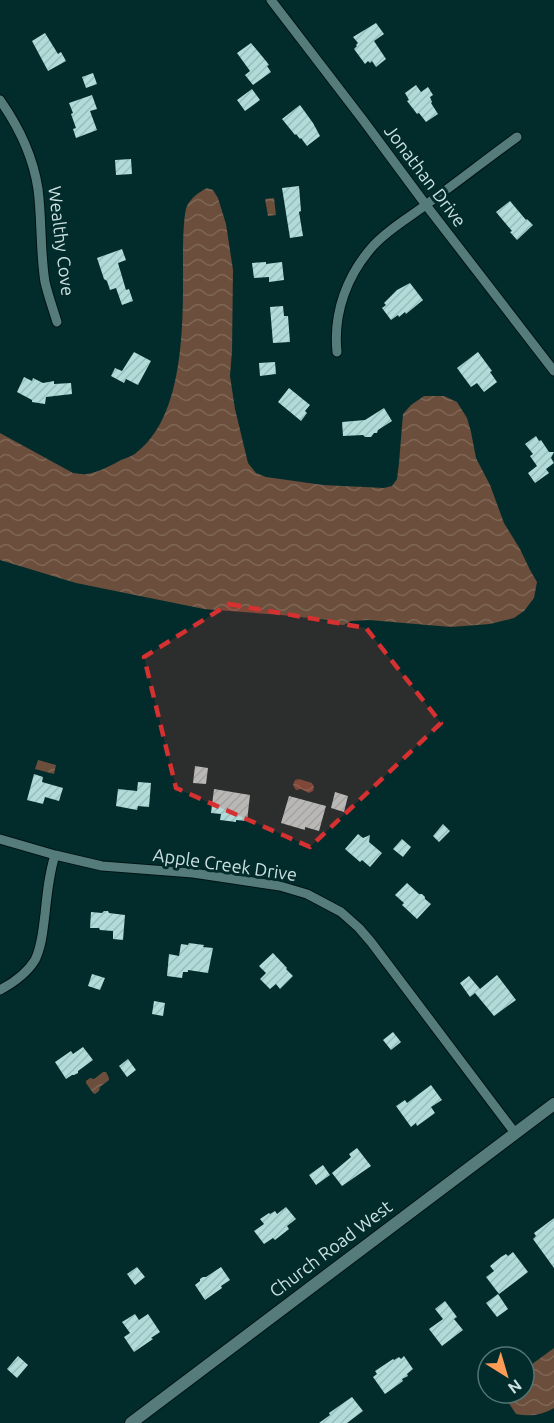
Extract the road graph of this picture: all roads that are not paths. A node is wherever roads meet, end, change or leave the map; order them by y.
1 (271, 0) edge
2 (0, 100) edge
3 (516, 137) dead end
4 (426, 205) junction
5 (57, 322) dead end
6 (337, 352) dead end
7 (554, 371) edge
8 (0, 839) edge
9 (55, 855) junction
10 (0, 990) edge
11 (554, 1104) edge
12 (515, 1133) junction
13 (131, 1423) edge

1 - 4 street, Jonathan Drive
2 - 5 street, Wealthy Cove
3 - 4 street
4 - 6 street
4 - 7 street, Jonathan Drive
8 - 9 street, Apple Creek Drive
9 - 10 street
9 - 12 street, Apple Creek Drive
11 - 12 street, Church Road West
12 - 13 street, Church Road West

